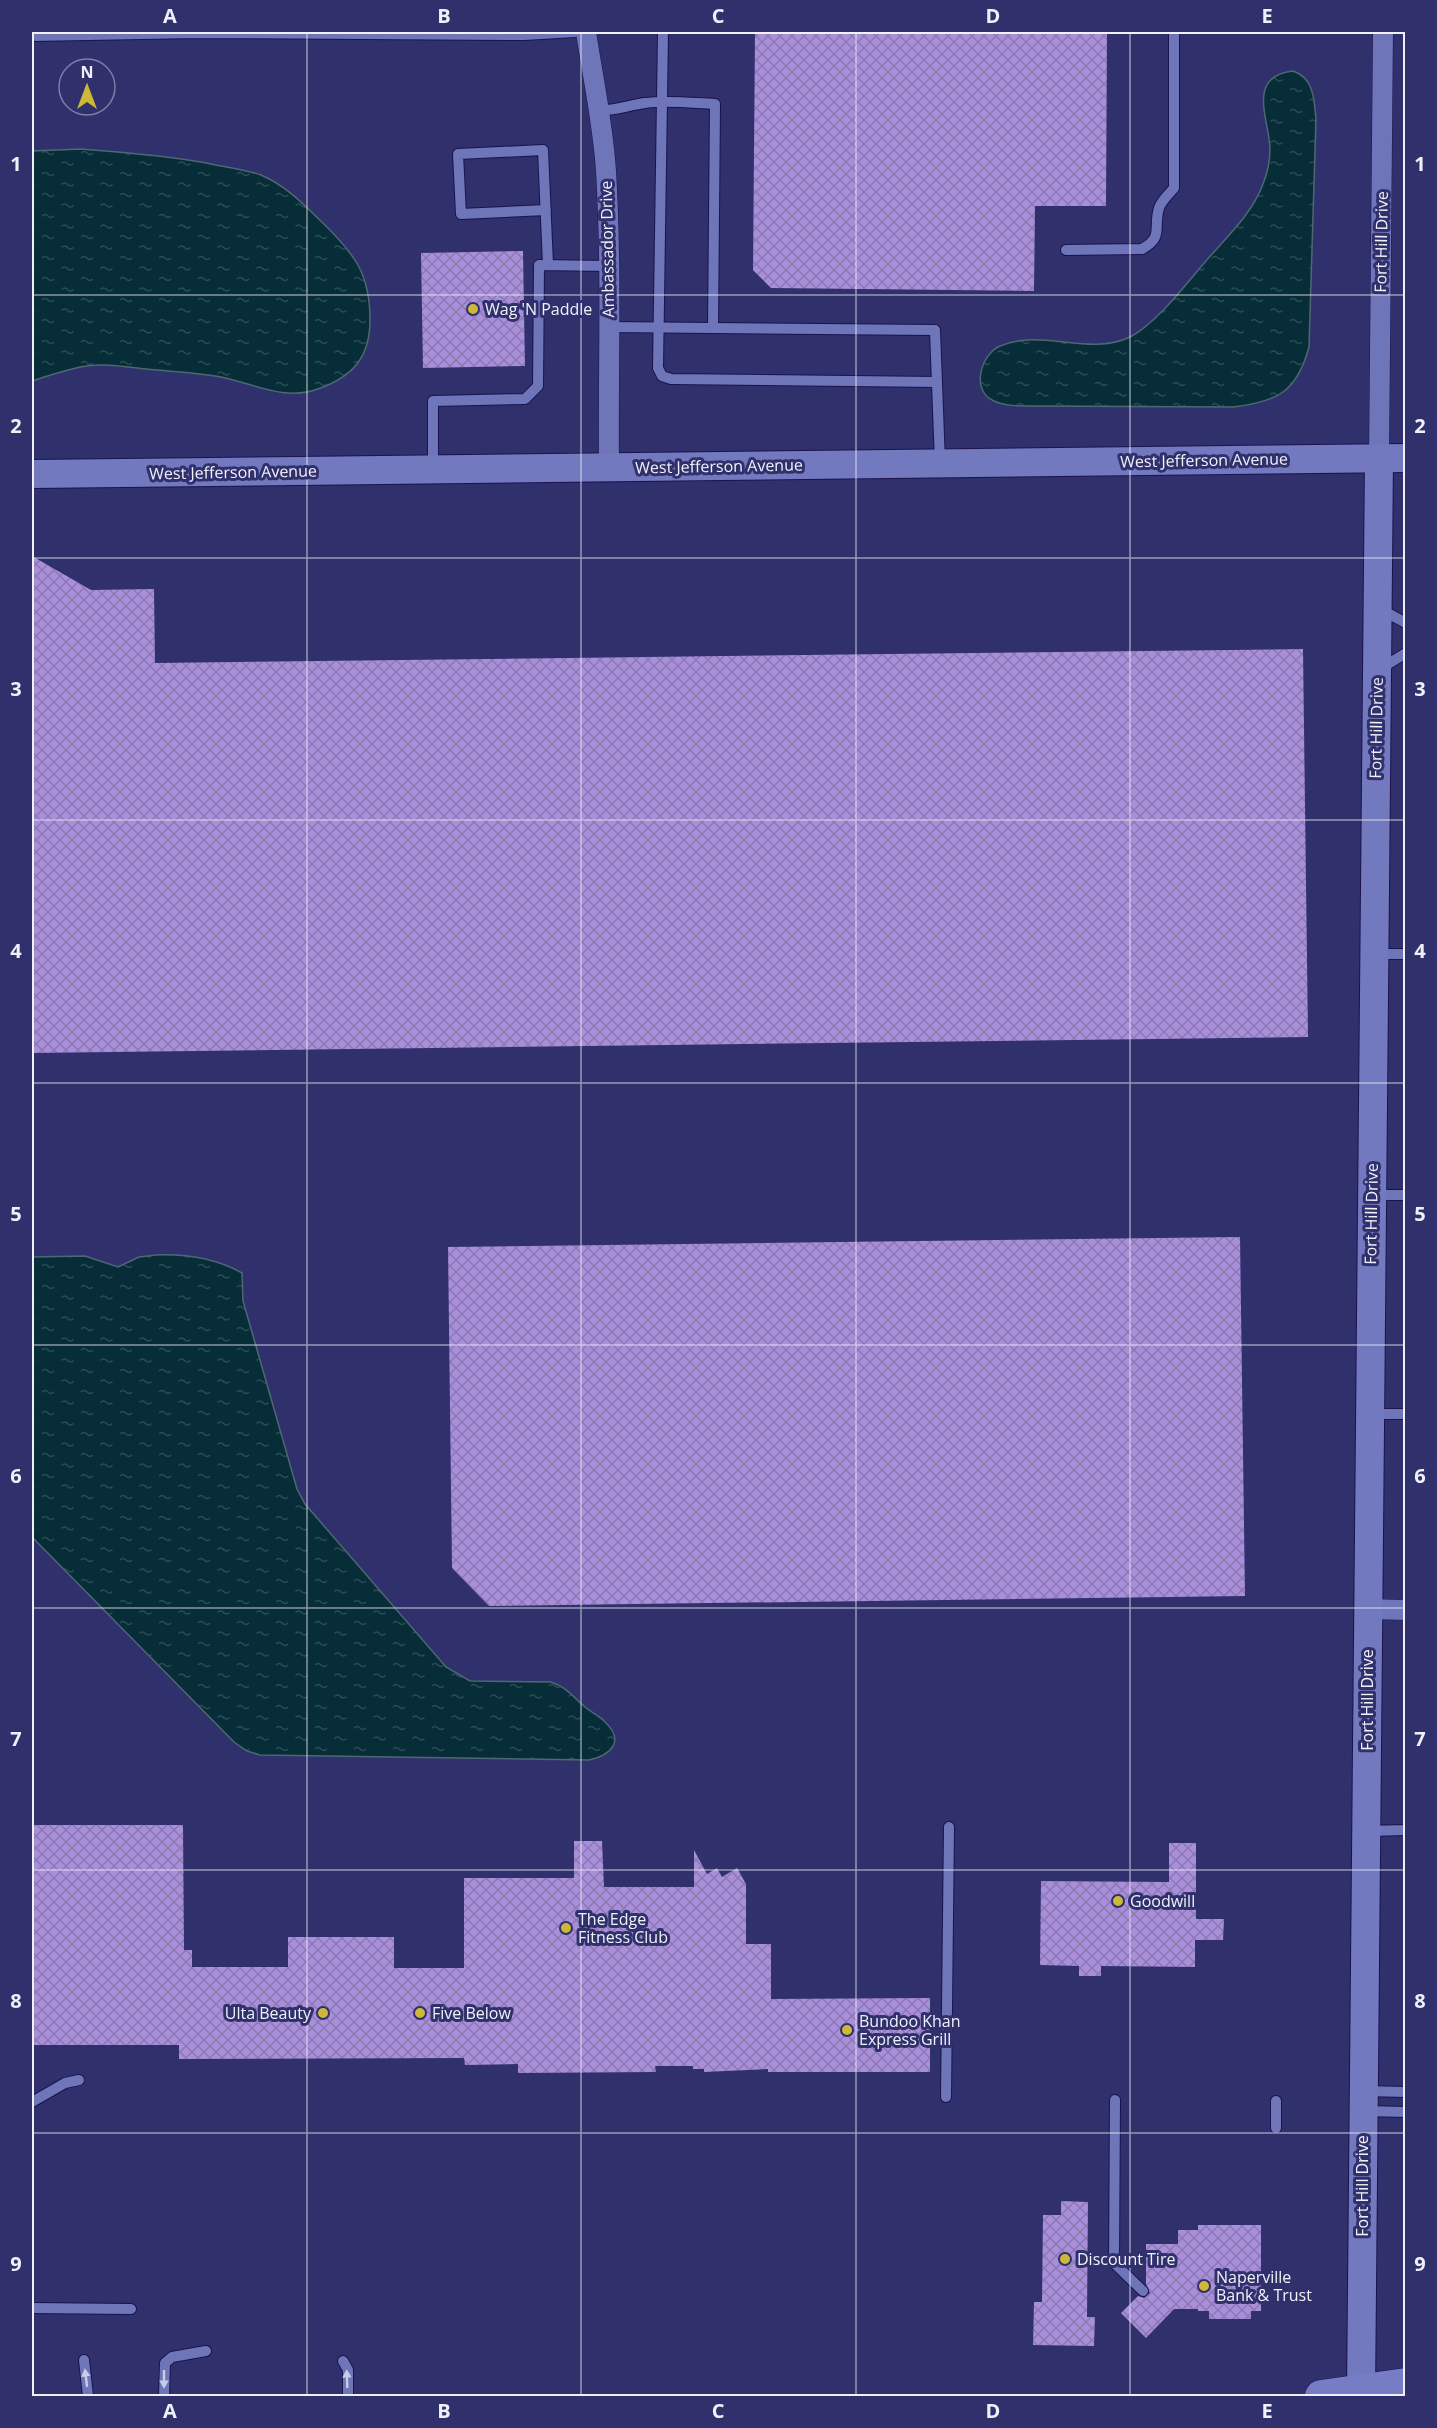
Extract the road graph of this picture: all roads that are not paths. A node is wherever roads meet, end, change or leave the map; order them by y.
1 (575, 32) edge
2 (586, 32) edge
3 (663, 32) edge
4 (1174, 32) edge
5 (1383, 32) edge
6 (32, 36) edge
7 (663, 102) junction
8 (599, 110) junction
9 (546, 210) junction
10 (1066, 250) dead end
11 (548, 265) junction
12 (609, 266) junction
13 (609, 327) junction
14 (658, 327) junction
15 (713, 327) junction
16 (937, 382) junction
17 (1392, 458) edge
18 (940, 464) junction
19 (609, 468) junction
20 (433, 470) junction
21 (32, 474) edge
22 (1377, 607) junction
23 (1406, 624) edge
24 (1406, 653) edge
25 (1377, 671) junction
26 (1374, 954) junction
27 (1406, 954) edge
28 (1371, 1195) junction
29 (1406, 1195) edge
30 (1370, 1414) junction
31 (1406, 1414) edge
32 (1367, 1609) junction
33 (1406, 1610) edge
34 (949, 1827) dead end
35 (1406, 1830) edge
36 (1365, 1831) junction
37 (80, 2080) dead end
38 (1406, 2091) edge
39 (946, 2097) dead end
40 (1115, 2100) dead end
41 (1276, 2101) dead end
42 (1363, 2101) junction
43 (32, 2102) edge
44 (1406, 2112) edge
45 (1276, 2128) dead end
46 (1143, 2291) dead end
47 (32, 2308) edge
48 (131, 2309) dead end
49 (206, 2351) dead end
50 (84, 2360) dead end
51 (344, 2361) dead end
52 (1406, 2384) edge
53 (1362, 2394) edge
54 (88, 2397) edge
55 (164, 2397) edge
56 (348, 2397) edge
57 (1321, 2397) edge

1 - 6 lane
2 - 8 street, Ambassador Drive
3 - 7 lane
4 - 10 lane
5 - 17 street, Fort Hill Drive
7 - 8 lane
7 - 14 lane
7 - 15 lane
8 - 12 street, Ambassador Drive
9 - 9 lane
9 - 11 lane
11 - 12 lane
11 - 20 lane
12 - 13 street, Ambassador Drive
13 - 14 lane
13 - 19 street, Ambassador Drive
14 - 15 lane
14 - 16 lane
15 - 16 lane
16 - 18 lane
17 - 18 street, West Jefferson Avenue
17 - 22 street, Fort Hill Drive
18 - 19 street, West Jefferson Avenue
19 - 20 street, West Jefferson Avenue
20 - 21 street, West Jefferson Avenue
22 - 23 lane
22 - 25 street, Fort Hill Drive
24 - 25 lane
25 - 26 street, Fort Hill Drive
26 - 27 lane
26 - 28 street, Fort Hill Drive
28 - 29 lane
28 - 30 street, Fort Hill Drive
30 - 31 lane
30 - 32 street, Fort Hill Drive
32 - 33 street
32 - 36 street, Fort Hill Drive
34 - 39 lane
35 - 36 lane
36 - 42 street, Fort Hill Drive
37 - 43 lane
38 - 42 lane
40 - 46 lane
41 - 45 lane
42 - 44 lane
42 - 53 street, Fort Hill Drive
47 - 48 lane
49 -> 55 lane
54 -> 50 lane
56 -> 51 lane
52 - 53 main road
53 - 57 main road

